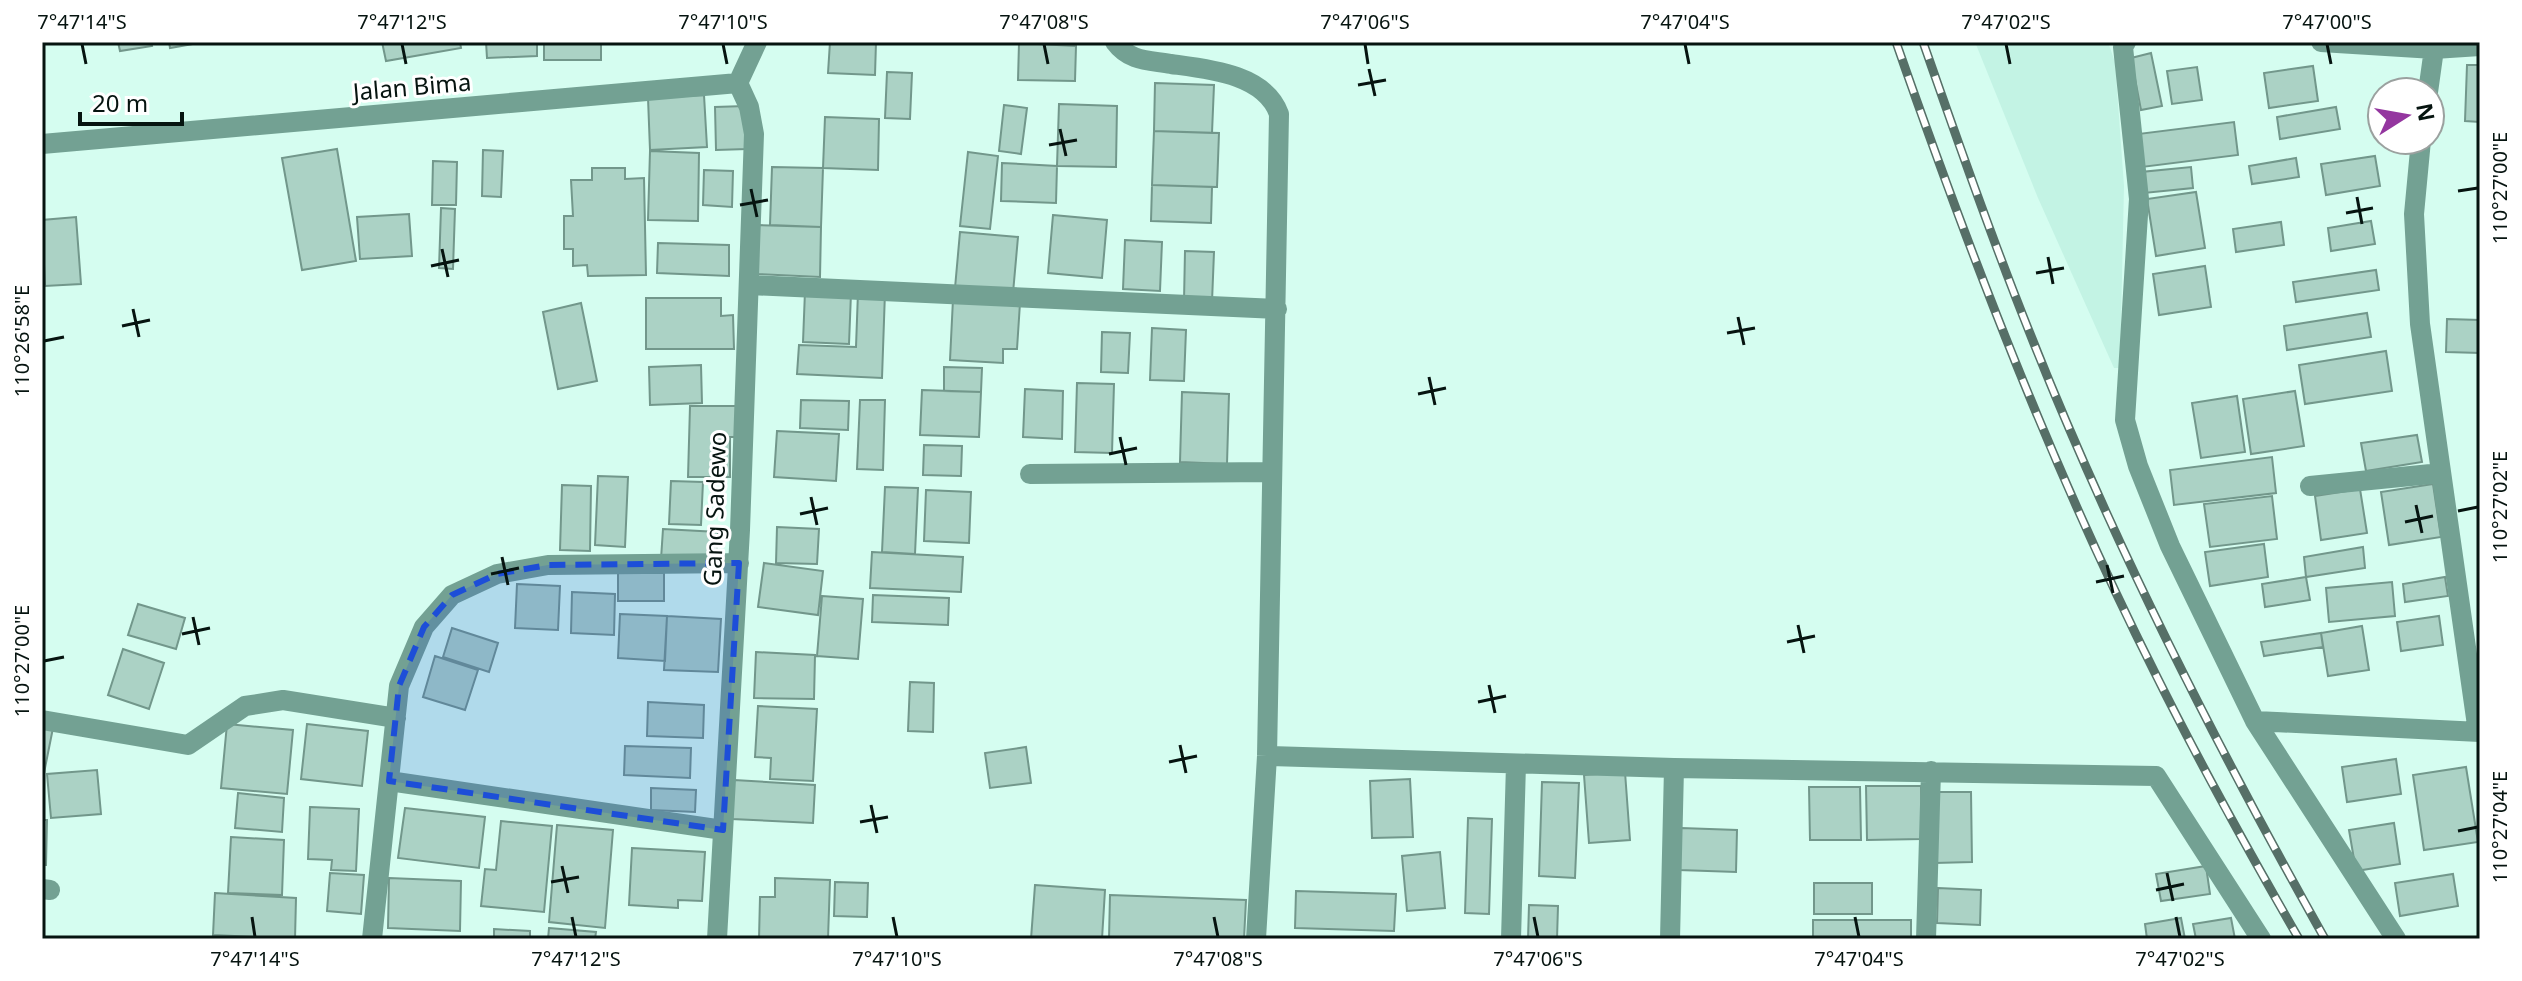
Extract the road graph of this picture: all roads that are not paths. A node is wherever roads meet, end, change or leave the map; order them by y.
1 (757, 42) edge
2 (1115, 42) edge
3 (2321, 42) edge
4 (2124, 44) edge
5 (2480, 46) edge
6 (2434, 49) junction
7 (2430, 76) edge
8 (738, 83) junction
9 (42, 144) edge
10 (2419, 156) edge
11 (749, 285) junction
12 (1277, 309) junction
13 (1271, 472) junction
14 (2441, 473) junction
15 (1030, 474) dead end
16 (2310, 486) dead end
17 (739, 563) junction
18 (396, 718) junction
19 (42, 720) edge
20 (2255, 721) junction
21 (2479, 732) edge
22 (1267, 756) junction
23 (1516, 764) junction
24 (1674, 768) junction
25 (1931, 771) junction
26 (389, 781) junction
27 (723, 830) junction
28 (372, 939) edge
29 (717, 939) edge
30 (1256, 939) edge
31 (1511, 939) edge
32 (1670, 939) edge
33 (1926, 939) edge
34 (2261, 939) edge
35 (2396, 939) edge

1 - 8 street
2 - 12 street
3 - 6 street
4 - 20 street
5 - 6 street
6 - 7 street
8 - 9 street, Jalan Bima
8 - 11 street, Gang Sadewo
10 - 14 street
11 - 12 street
11 - 17 street, Gang Sadewo
12 - 13 street
13 - 15 street
13 - 22 street
14 - 16 street
14 - 21 street
17 - 18 street
17 - 27 street, Gang Sadewo
18 - 19 street
18 - 26 street
20 - 21 street
20 - 35 street
22 - 23 street
22 - 30 street
23 - 24 street
23 - 31 street
24 - 25 street
24 - 32 street
25 - 33 street
25 - 34 street
26 - 27 street
26 - 28 street
27 - 29 street, Gang Sadewo

